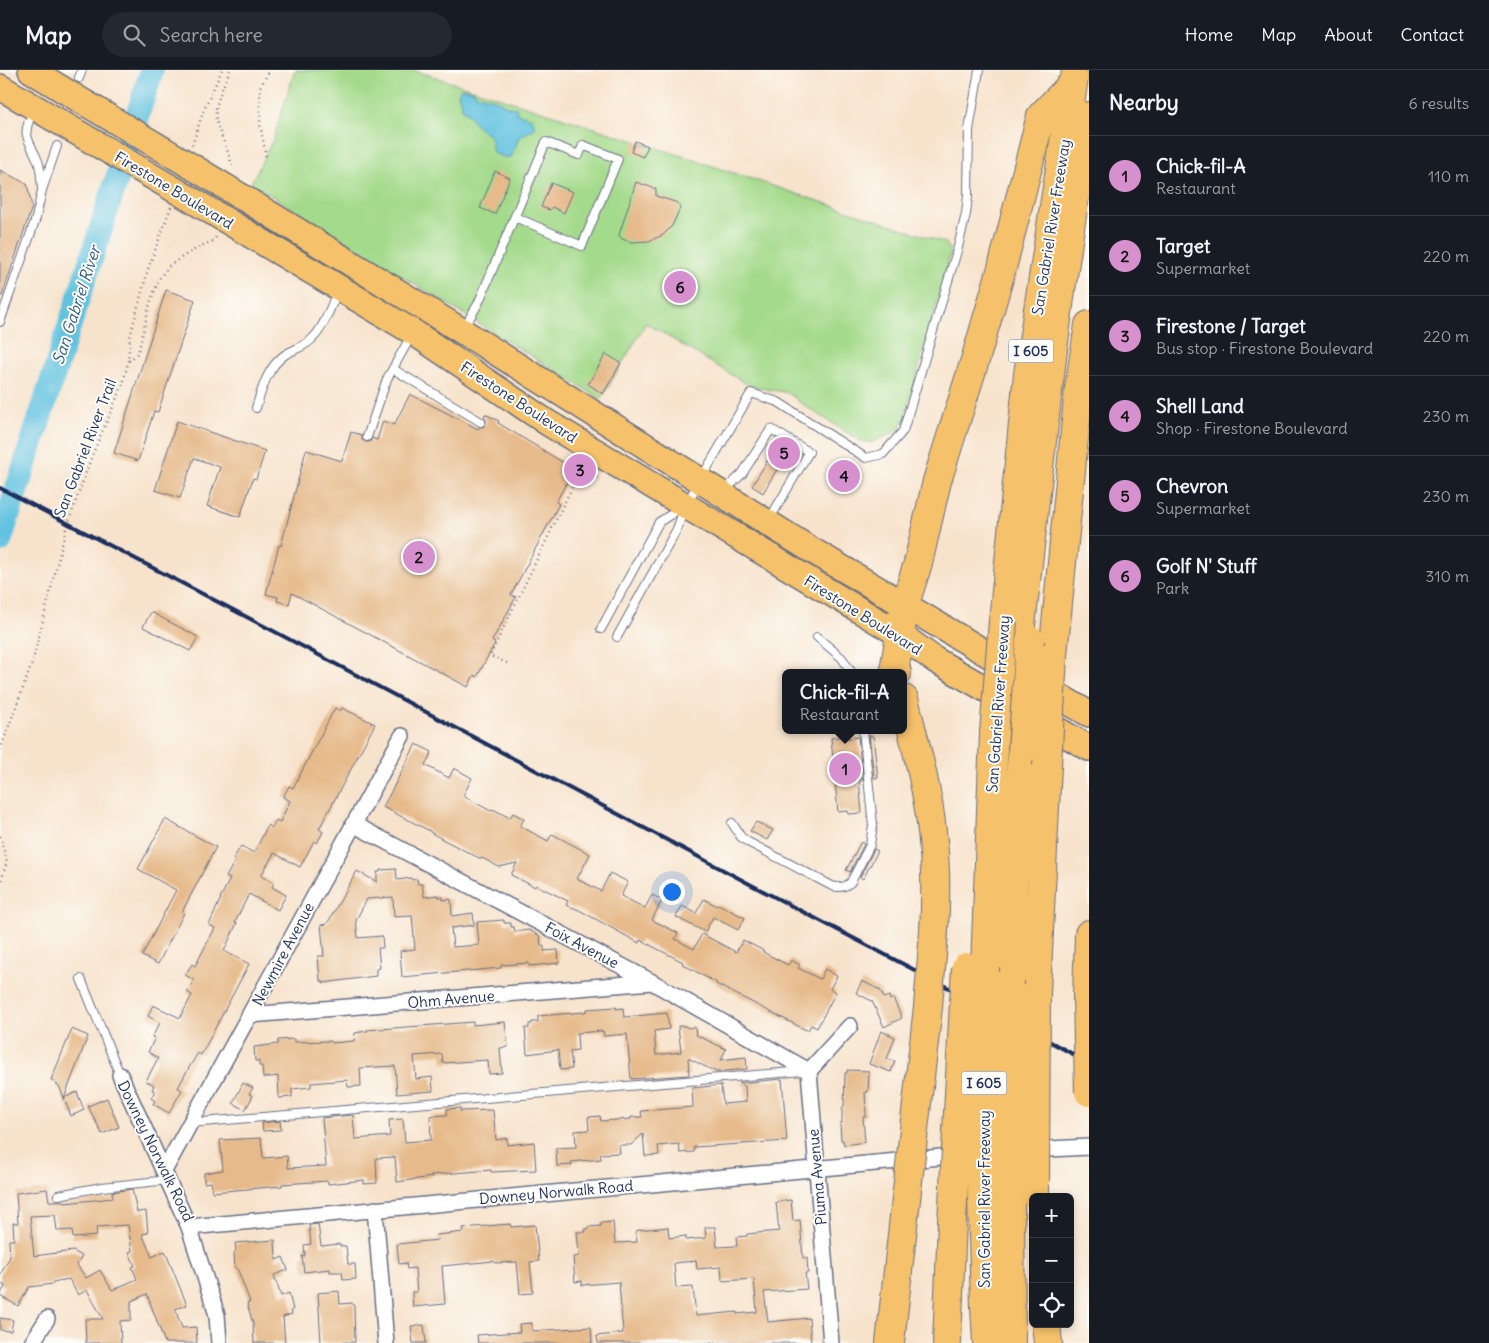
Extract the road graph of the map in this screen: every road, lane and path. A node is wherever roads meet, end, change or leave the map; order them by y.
1 (82, 70) edge
2 (222, 70) edge
3 (230, 70) edge
4 (270, 70) edge
5 (979, 70) edge
6 (37, 72) edge
7 (1075, 76) edge
8 (72, 84) junction
9 (0, 87) edge
10 (43, 113) junction
11 (1089, 116) edge
12 (57, 146) dead end
13 (266, 156) dead end
14 (193, 157) junction
15 (1089, 167) edge
16 (228, 188) junction
17 (42, 190) junction
18 (179, 202) junction
19 (515, 217) junction
20 (226, 221) junction
21 (339, 288) junction
22 (0, 322) edge
23 (1089, 325) edge
24 (462, 331) junction
25 (413, 332) junction
26 (128, 362) junction
27 (393, 369) junction
28 (528, 371) junction
29 (256, 408) dead end
30 (481, 422) dead end
31 (367, 437) dead end
32 (611, 461) junction
33 (701, 479) junction
34 (721, 493) junction
35 (685, 506) junction
36 (768, 522) junction
37 (905, 604) junction
38 (601, 629) dead end
39 (1018, 632) junction
40 (899, 634) junction
41 (616, 637) dead end
42 (817, 637) dead end
43 (507, 663) dead end
44 (849, 669) edge
45 (896, 669) edge
46 (907, 711) edge
47 (1089, 714) edge
48 (863, 734) edge
49 (402, 736) dead end
50 (1009, 743) junction
51 (1089, 748) edge
52 (0, 750) edge
53 (732, 823) dead end
54 (353, 824) junction
55 (0, 836) edge
56 (0, 884) edge
57 (1089, 934) edge
58 (991, 972) junction
59 (81, 979) dead end
60 (652, 982) junction
61 (250, 1016) junction
62 (850, 1026) dead end
63 (809, 1070) junction
64 (120, 1075) joint
65 (1089, 1092) edge
66 (191, 1123) junction
67 (1089, 1147) edge
68 (816, 1168) junction
69 (166, 1176) junction
70 (58, 1194) dead end
71 (1016, 1197) edge
72 (375, 1209) junction
73 (189, 1227) junction
74 (47, 1318) dead end
75 (1036, 1328) edge
76 (1046, 1328) edge
77 (32, 1343) edge
78 (219, 1343) edge
79 (386, 1343) edge
80 (831, 1343) edge
81 (890, 1343) edge
82 (947, 1343) edge
83 (987, 1343) edge
84 (1011, 1343) edge
85 (1036, 1343) edge
86 (1048, 1343) edge

1 - 8 lane
2 - 14 path
3 - 16 path
4 - 13 path
5 - 33 lane
6 - 8 main road, Firestone Boulevard
7 - 37 highway
7 - 39 highway, San Gabriel River Freeway / I 605
8 - 14 main road, Firestone Boulevard, bridge
9 - 10 main road, Firestone Boulevard
10 - 17 lane
10 - 18 main road, Firestone Boulevard, bridge
11 - 39 highway
12 - 17 lane
14 - 16 main road, Firestone Boulevard
15 - 39 highway
16 - 24 main road, Firestone Boulevard
17 - 22 lane
18 - 20 main road, Firestone Boulevard
18 - 26 path, San Gabriel River Trail
19 - 19 lane
19 - 24 lane
20 - 21 main road, Firestone Boulevard
20 - 26 path
21 - 25 main road, Firestone Boulevard
21 - 29 lane
23 - 71 highway, San Gabriel River Freeway / I 605, bridge
24 - 28 main road, Firestone Boulevard
25 - 27 lane
25 - 28 main road
25 - 32 main road, Firestone Boulevard
26 - 52 path, San Gabriel River Trail
27 - 30 lane
27 - 31 lane
28 - 33 main road, Firestone Boulevard
32 - 35 main road, Firestone Boulevard
32 - 43 path
33 - 34 main road, Firestone Boulevard
33 - 35 lane
34 - 36 main road, Firestone Boulevard
34 - 36 lane
35 - 38 lane
35 - 40 main road, Firestone Boulevard
35 - 41 lane
36 - 37 main road, Firestone Boulevard
37 - 40 highway
37 - 47 main road, Firestone Boulevard
39 - 50 highway, San Gabriel River Freeway / I 605, bridge
40 - 45 highway
40 - 51 main road, Firestone Boulevard
42 - 44 lane
46 - 81 highway, bridge
48 - 53 lane
49 - 54 street, Newmire Avenue
50 - 58 highway
50 - 58 highway, San Gabriel River Freeway / I 605
54 - 60 street, Foix Avenue
54 - 61 street, Newmire Avenue
55 - 56 path
57 - 65 highway, bridge
58 - 71 highway, San Gabriel River Freeway / I 605, bridge
58 - 82 highway, bridge
59 - 64 lane
60 - 61 street, Ohm Avenue
60 - 63 street, Foix Avenue
61 - 66 street, Newmire Avenue
62 - 63 street
63 - 66 lane
63 - 68 street, Piuma Avenue
64 - 69 street, Downey Norwalk Road
66 - 69 street, Newmire Avenue
67 - 68 street, Downey Norwalk Road
68 - 72 street, Downey Norwalk Road
68 - 80 street, Piuma Avenue
69 - 70 lane
69 - 73 street, Downey Norwalk Road
71 - 83 highway, San Gabriel River Freeway / I 605
71 - 84 highway
72 - 73 street, Downey Norwalk Road
72 - 79 street
73 - 78 street
74 - 77 street
75 - 85 highway
76 - 86 highway

